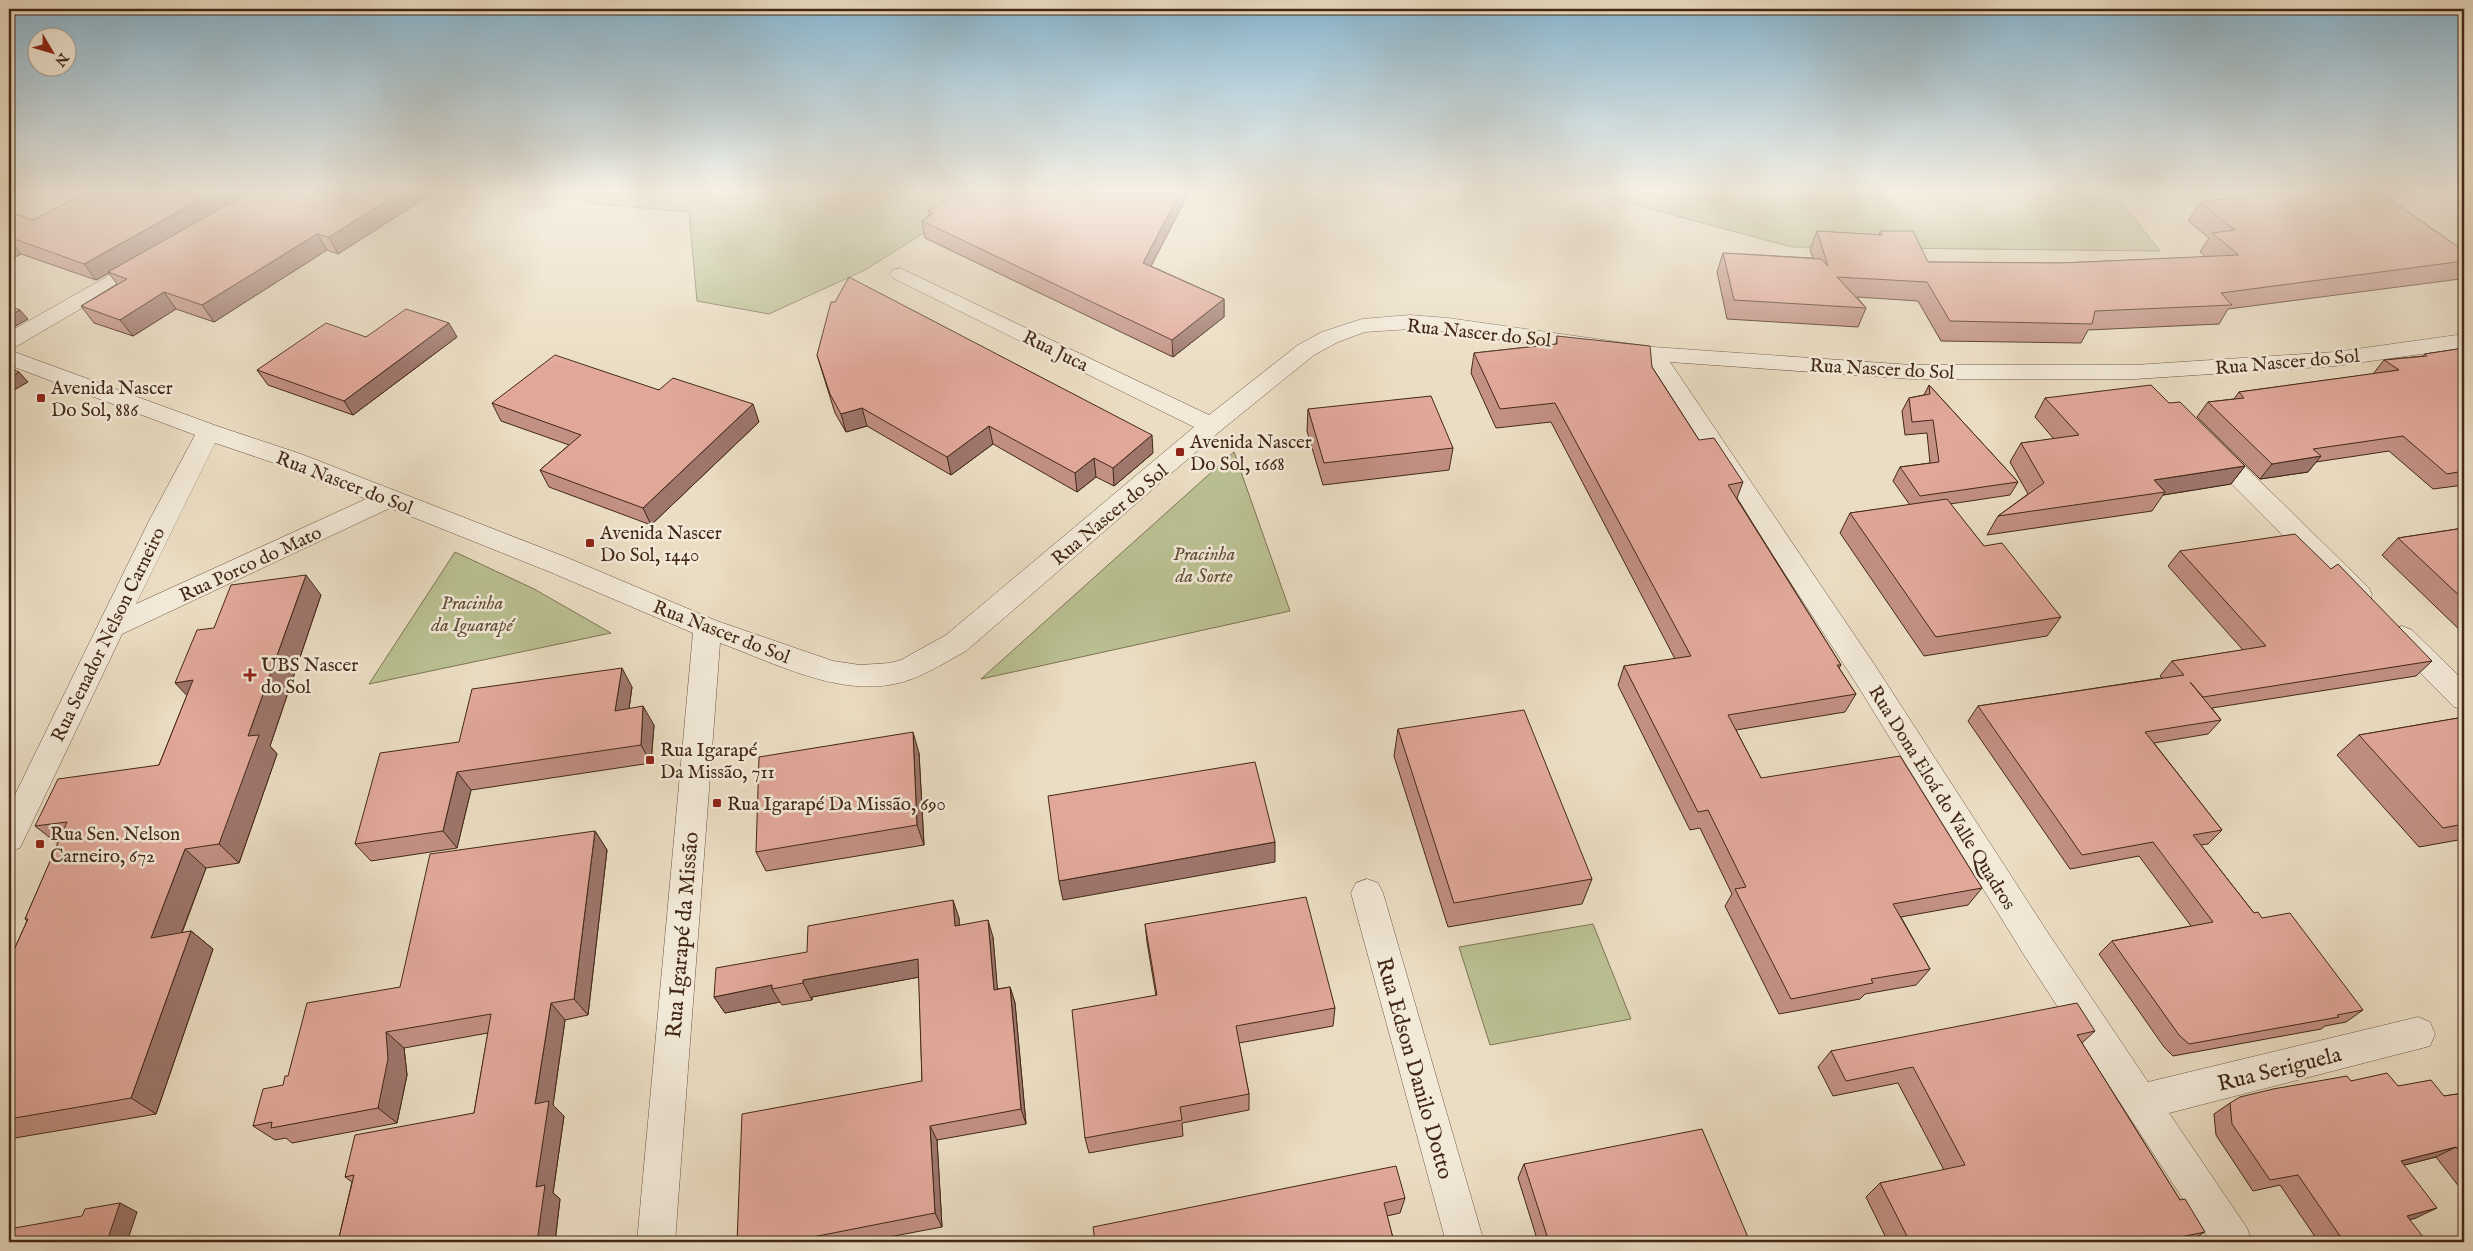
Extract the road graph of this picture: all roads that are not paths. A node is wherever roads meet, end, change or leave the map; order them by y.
1 (164, 252) edge
2 (900, 274) dead end
3 (9, 341) edge
4 (2464, 341) edge
5 (1652, 354) junction
6 (9, 357) edge
7 (2135, 372) junction
8 (2156, 392) edge
9 (1212, 426) junction
10 (209, 432) junction
11 (2198, 434) edge
12 (390, 498) junction
13 (110, 627) junction
14 (707, 628) junction
15 (2464, 699) edge
16 (9, 838) edge
17 (1367, 893) dead end
18 (2418, 1034) dead end
19 (2141, 1102) junction
20 (656, 1242) edge
21 (1464, 1242) edge
22 (2232, 1242) edge

1 - 3 street
2 - 9 street, Rua Juca
4 - 7 street, Rua Nascer do Sol
5 - 7 street, Rua Nascer do Sol
5 - 9 street, Rua Nascer do Sol
5 - 19 street, Rua Dona Eloá do Valle Quadros
6 - 10 street, Rua Nascer do Sol
7 - 8 street
9 - 14 street, Rua Nascer do Sol
10 - 12 street, Rua Nascer do Sol
10 - 13 street, Rua Senador Nelson Carneiro
11 - 15 street
12 - 13 street, Rua Porco do Mato
12 - 14 street, Rua Nascer do Sol
13 - 16 street, Rua Senador Nelson Carneiro
14 - 20 street, Rua Igarapé da Missão
17 - 21 street, Rua Edson Danilo Dotto
18 - 19 street, Rua Seriguela
19 - 22 street, Rua Dona Eloá do Valle Quadros

